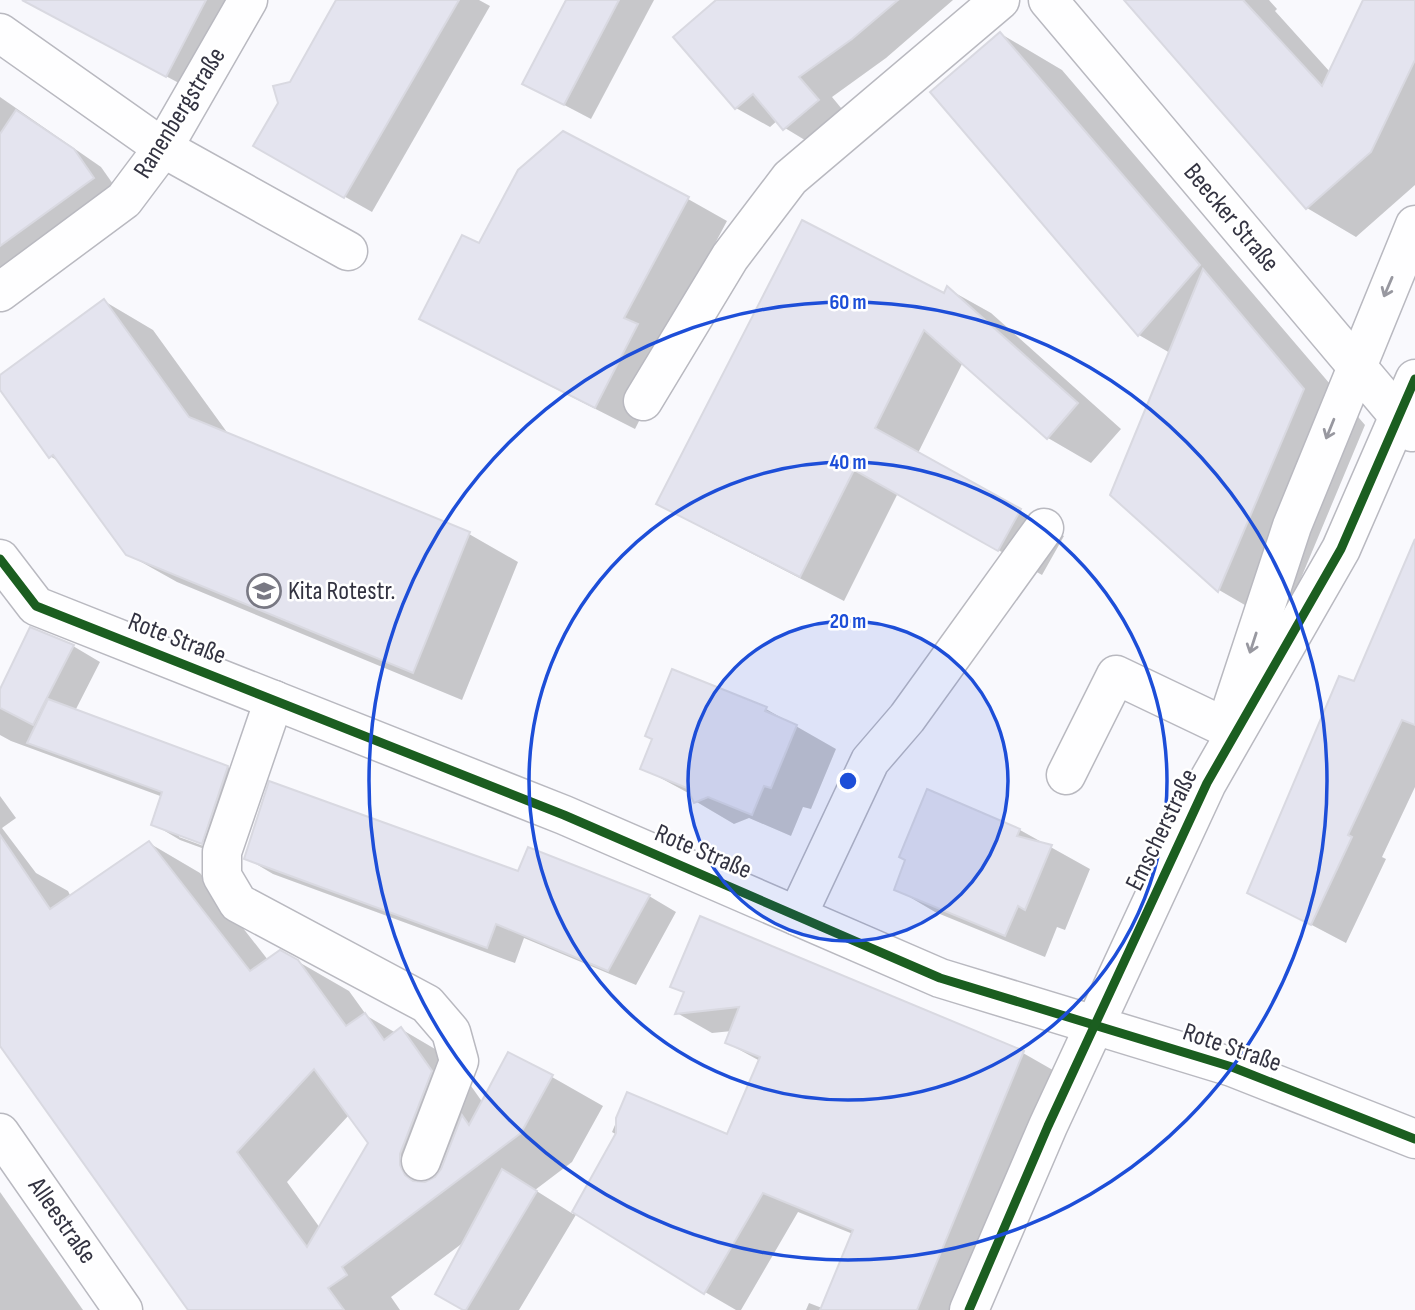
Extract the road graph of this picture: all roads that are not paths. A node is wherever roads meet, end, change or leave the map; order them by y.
1 (248, 0) edge
2 (1000, 0) edge
3 (1048, 0) edge
4 (0, 33) edge
5 (163, 148) junction
6 (1415, 225) edge
7 (348, 251) dead end
8 (0, 292) edge
9 (1356, 366) junction
10 (1415, 379) edge
11 (643, 401) dead end
12 (1406, 426) edge
13 (1044, 528) dead end
14 (0, 559) edge
15 (274, 700) junction
16 (1225, 727) junction
17 (1066, 775) dead end
18 (1207, 783) junction
19 (797, 916) junction
20 (1094, 1025) junction
21 (0, 1133) edge
22 (1415, 1139) edge
23 (421, 1161) dead end
24 (123, 1310) edge
25 (970, 1310) edge

1 - 5 street, Ranenbergstraße
2 - 11 street
3 - 9 street, Beecker Straße
4 - 5 street
5 - 7 street
5 - 8 street, Ranenbergstraße
6 -> 9 street, Emscherstraße
9 - 12 street, Beecker Straße
9 -> 16 street, Emscherstraße
10 - 12 street, Emscherstraße
12 - 18 street, Emscherstraße
13 - 19 street
14 - 15 street, Rote Straße
15 - 19 street, Rote Straße
15 - 23 street
16 - 17 street
16 - 18 street, Emscherstraße
18 - 20 street, Emscherstraße
19 - 20 street, Rote Straße
20 - 22 street, Rote Straße
20 - 25 street, Emscherstraße
21 - 24 street, Alleestraße

